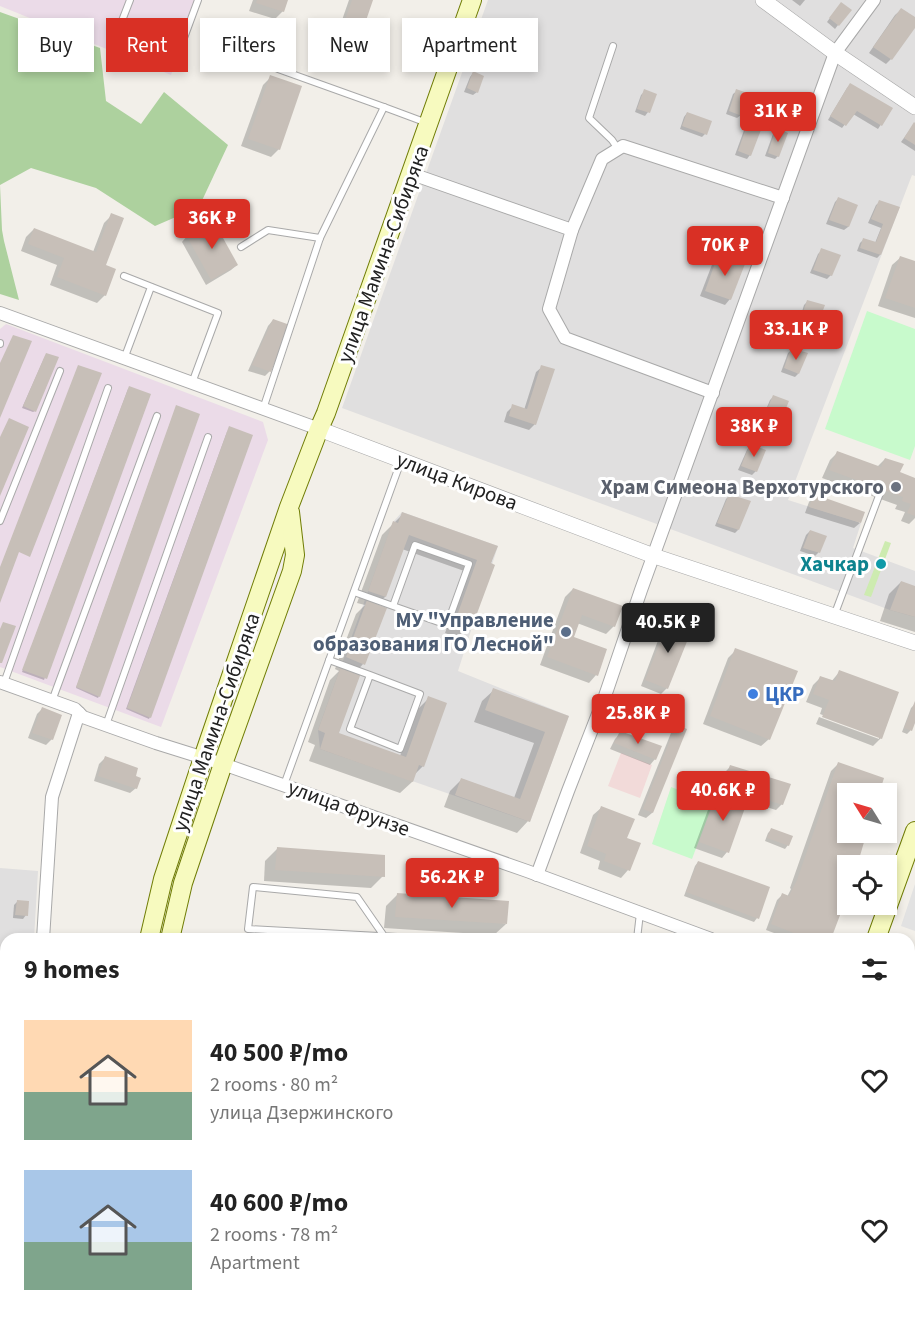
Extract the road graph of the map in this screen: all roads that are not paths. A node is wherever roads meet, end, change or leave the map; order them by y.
1 (130, 0) edge
2 (198, 0) edge
3 (472, 0) edge
4 (763, 0) edge
5 (874, 0) edge
6 (123, 18) edge
7 (188, 27) edge
8 (613, 46) dead end
9 (835, 53) junction
10 (286, 72) edge
11 (384, 107) junction
12 (915, 107) edge
13 (429, 124) junction
14 (618, 149) junction
15 (412, 174) junction
16 (783, 198) junction
17 (572, 230) junction
18 (320, 238) junction
19 (241, 247) dead end
20 (124, 276) dead end
21 (151, 287) junction
22 (0, 313) edge
23 (124, 359) junction
24 (60, 371) dead end
25 (191, 383) junction
26 (108, 388) dead end
27 (713, 393) junction
28 (263, 409) junction
29 (157, 416) dead end
30 (319, 429) junction
31 (208, 437) dead end
32 (401, 460) junction
33 (880, 493) dead end
34 (289, 507) junction
35 (0, 521) edge
36 (654, 556) junction
37 (354, 592) junction
38 (393, 606) junction
39 (834, 616) junction
40 (915, 643) edge
41 (329, 660) junction
42 (370, 675) junction
43 (2, 683) edge
44 (52, 701) junction
45 (79, 713) junction
46 (106, 725) junction
47 (203, 758) junction
48 (223, 764) junction
49 (284, 785) junction
50 (915, 831) edge
51 (915, 853) edge
52 (537, 875) junction
53 (640, 913) junction
54 (43, 933) edge
55 (150, 933) edge
56 (171, 933) edge
57 (326, 933) edge
58 (382, 933) edge
59 (638, 933) edge
60 (695, 933) edge
61 (878, 933) edge
62 (886, 933) edge

1 - 6 lane
2 - 7 lane
3 - 13 main road, улица Мамина-Сибиряка
4 - 9 street
5 - 9 street
8 - 14 lane
9 - 12 street
9 - 16 street
10 - 11 lane
11 - 13 lane
11 - 18 lane
13 - 15 main road, улица Мамина-Сибиряка
14 - 16 street
14 - 17 street
15 - 17 street
15 - 30 main road, улица Мамина-Сибиряка
16 - 27 street
17 - 27 street
18 - 19 lane
18 - 28 lane
20 - 21 lane
21 - 23 lane
21 - 25 lane
22 - 23 street, улица Кирова
23 - 25 street, улица Кирова
24 - 35 lane
25 - 28 street, улица Кирова
26 - 43 lane
27 - 36 street
28 - 30 street, улица Кирова
29 - 44 lane
30 - 32 street, улица Кирова
30 - 34 main road, улица Мамина-Сибиряка
31 - 46 lane
32 - 36 street, улица Кирова
32 - 37 lane
33 - 39 lane
34 - 47 main road, улица Мамина-Сибиряка
34 - 48 main road, улица Мамина-Сибиряка
36 - 39 street, улица Кирова
36 - 52 street
37 - 38 lane
37 - 41 lane
38 - 38 lane
39 - 40 street, улица Кирова
41 - 42 lane
41 - 49 lane
42 - 42 lane
43 - 44 street, улица Фрунзе
44 - 45 street, улица Фрунзе
45 - 46 street, улица Фрунзе
45 - 54 street
46 - 47 street, улица Фрунзе
47 - 48 street, улица Фрунзе
47 - 55 main road, улица Мамина-Сибиряка
48 - 49 street, улица Фрунзе
48 - 56 main road, улица Мамина-Сибиряка
49 - 52 street, улица Фрунзе
50 - 61 main road
51 - 62 main road
52 - 53 street, улица Фрунзе
53 - 59 lane
53 - 60 street, улица Фрунзе
57 - 58 lane

